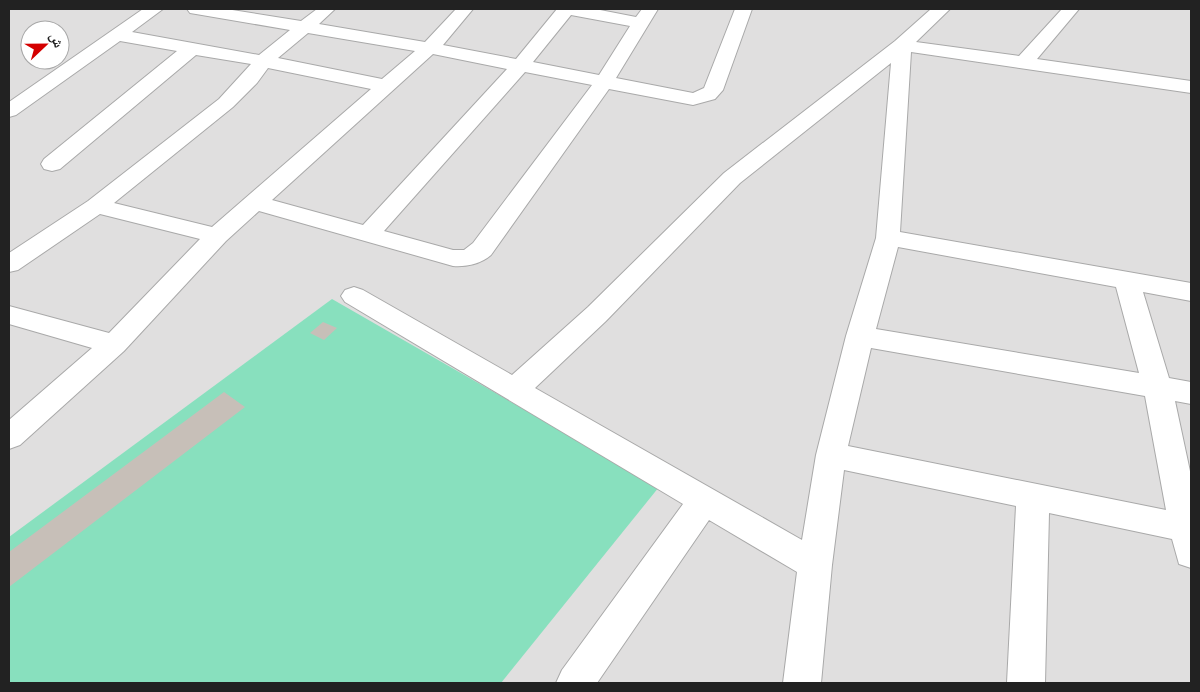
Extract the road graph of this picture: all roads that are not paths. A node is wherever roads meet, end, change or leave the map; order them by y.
1 (154, 9) edge
2 (196, 9) edge
3 (327, 9) edge
4 (459, 9) edge
5 (567, 9) edge
6 (743, 9) edge
7 (941, 9) edge
8 (1071, 9) edge
9 (646, 16) edge
10 (303, 27) junction
11 (116, 35) junction
12 (902, 45) junction
13 (193, 48) junction
14 (429, 48) junction
15 (263, 61) junction
16 (1025, 61) junction
17 (520, 66) junction
18 (605, 81) junction
19 (386, 86) junction
20 (1191, 87) edge
21 (9, 111) edge
22 (52, 164) dead end
23 (254, 202) junction
24 (96, 206) junction
25 (367, 234) junction
26 (217, 236) junction
27 (888, 238) junction
28 (9, 264) edge
29 (1127, 281) junction
30 (1191, 292) edge
31 (354, 296) dead end
32 (9, 315) edge
33 (860, 336) junction
34 (114, 344) junction
35 (1158, 389) junction
36 (514, 390) junction
37 (1191, 393) edge
38 (9, 437) edge
39 (831, 455) junction
40 (1034, 497) junction
41 (704, 501) junction
42 (1189, 537) edge
43 (815, 565) junction
44 (575, 683) edge
45 (802, 683) edge
46 (1026, 683) edge

1 - 11 street
2 - 10 street
3 - 10 street
4 - 14 street
5 - 9 street
5 - 17 street
6 - 18 street
7 - 12 street
8 - 16 street
9 - 18 street
10 - 14 street
10 - 15 street
11 - 13 street
11 - 21 street
12 - 16 street
12 - 27 street
12 - 36 street
13 - 15 street
13 - 22 street
14 - 17 street
14 - 19 street
15 - 19 street
15 - 24 street
16 - 20 street
17 - 18 street
17 - 25 street
18 - 25 street
19 - 23 street
23 - 25 street
23 - 26 street
24 - 26 street
24 - 28 street
26 - 34 street
27 - 29 street
27 - 33 street
29 - 30 street
29 - 35 street
31 - 36 street
32 - 34 street
33 - 35 street
33 - 39 street
34 - 38 street
35 - 37 street
35 - 42 street
36 - 41 street
39 - 40 street
39 - 43 street
40 - 42 street
40 - 46 street
41 - 43 street
41 - 44 street
43 - 45 street

